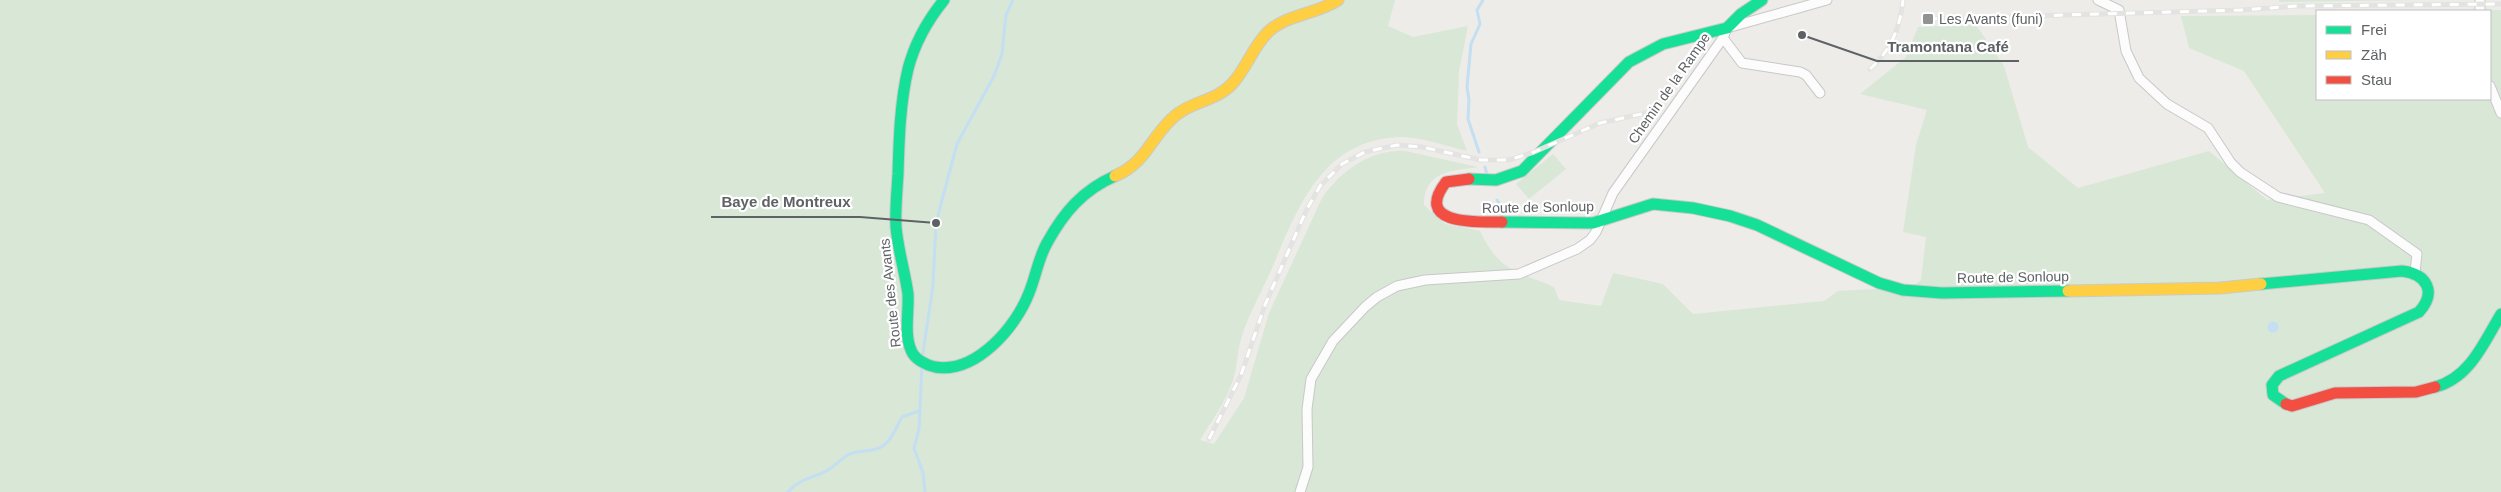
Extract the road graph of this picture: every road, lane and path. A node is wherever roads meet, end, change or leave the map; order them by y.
1 (944, 0) edge
2 (1338, 0) edge
3 (1762, 0) edge
4 (1827, 0) edge
5 (2098, 0) edge
6 (1725, 33) junction
7 (1663, 44) joint
8 (2491, 88) edge
9 (1820, 93) dead end
10 (2501, 113) edge
11 (1602, 221) junction
12 (2415, 272) junction
13 (2501, 314) edge
14 (1300, 492) edge

1 - 2 street, Route des Avants
3 - 6 street
4 - 6 street
5 - 12 street
6 - 7 street, Chemin de la Rampe
6 - 9 street
6 - 11 street, Chemin de la Rampe
7 - 11 street, Route de Sonloup
8 - 10 street
11 - 12 street, Route de Sonloup
11 - 14 street, Chemin de la Rampe
12 - 13 street

